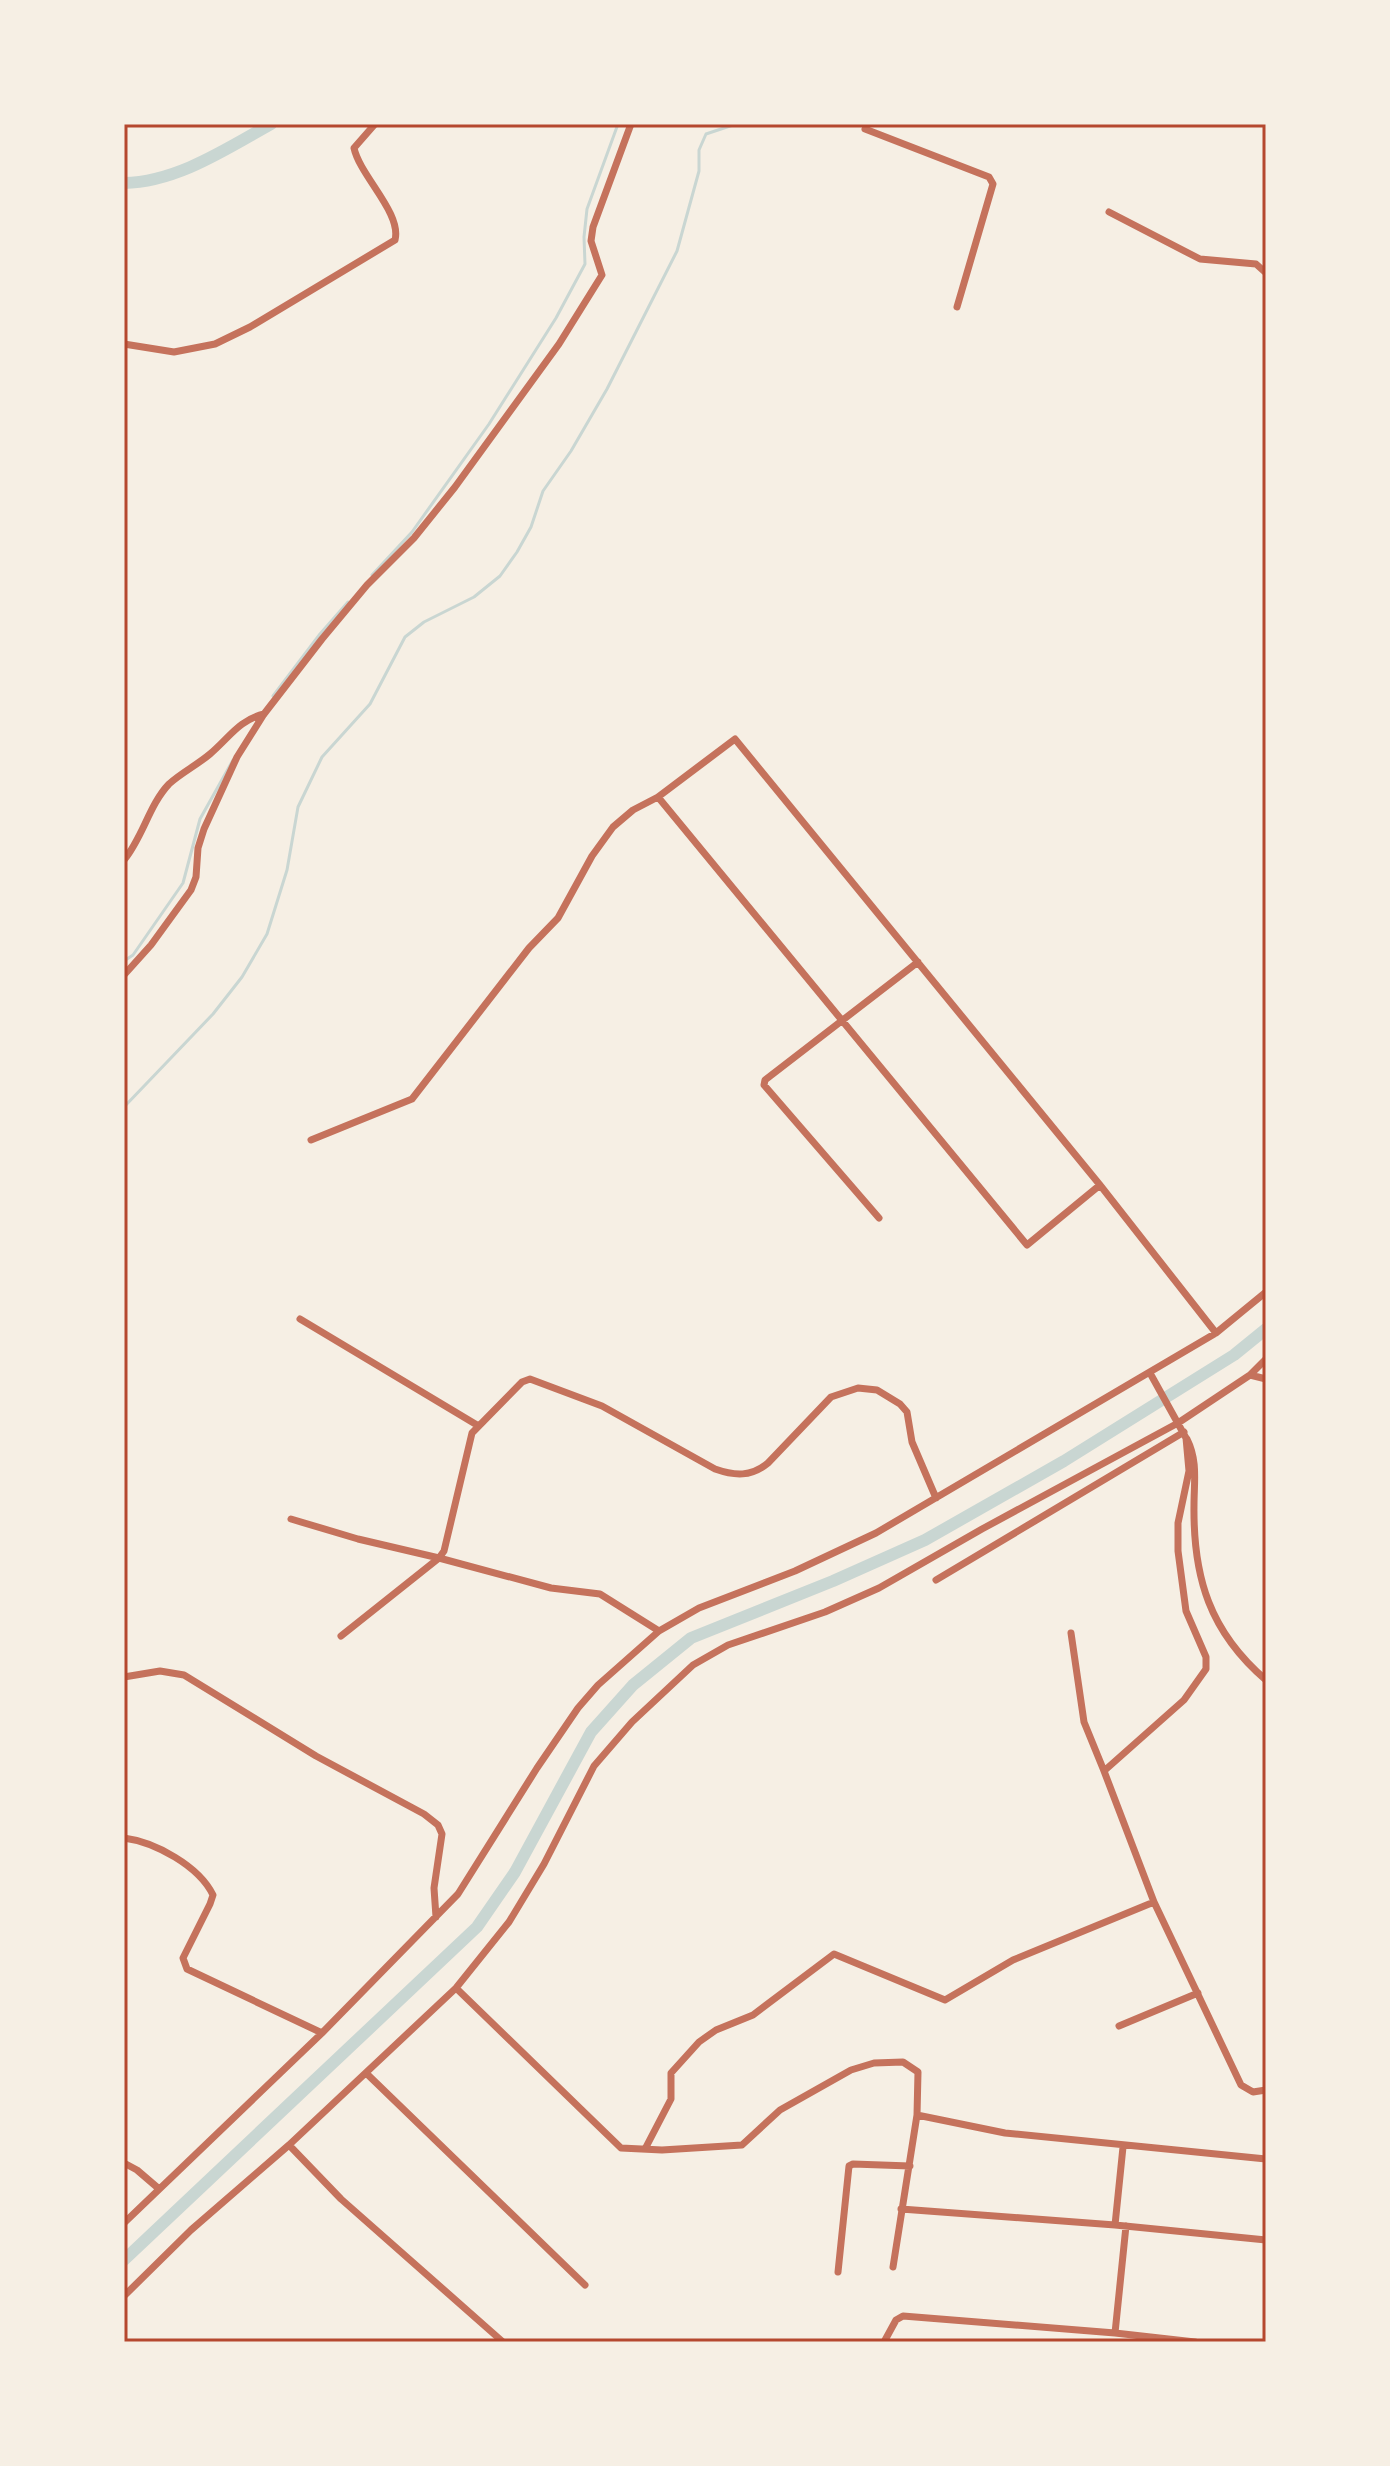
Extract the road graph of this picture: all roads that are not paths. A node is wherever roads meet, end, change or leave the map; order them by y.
1 (375, 124) edge
2 (631, 124) edge
3 (865, 129) dead end
4 (1109, 212) dead end
5 (1266, 273) edge
6 (957, 307) dead end
7 (124, 344) edge
8 (264, 714) junction
9 (658, 797) junction
10 (124, 860) edge
11 (918, 962) junction
12 (124, 975) edge
13 (842, 1020) junction
14 (311, 1140) dead end
15 (1100, 1185) junction
16 (879, 1218) dead end
17 (1266, 1292) edge
18 (300, 1319) dead end
19 (1216, 1333) junction
20 (1266, 1359) edge
21 (1150, 1373) junction
22 (1250, 1375) junction
23 (1266, 1379) edge
24 (1178, 1423) junction
25 (477, 1425) junction
26 (1185, 1435) junction
27 (936, 1498) junction
28 (291, 1519) dead end
29 (439, 1558) junction
30 (936, 1580) dead end
31 (659, 1631) junction
32 (1071, 1633) dead end
33 (341, 1636) dead end
34 (124, 1677) edge
35 (1266, 1680) edge
36 (1104, 1771) junction
37 (124, 1838) edge
38 (1154, 1902) junction
39 (436, 1917) junction
40 (456, 1988) junction
41 (1198, 1993) junction
42 (1119, 2026) dead end
43 (322, 2033) junction
44 (366, 2073) junction
45 (1266, 2090) edge
46 (917, 2115) junction
47 (289, 2145) junction
48 (1123, 2147) junction
49 (645, 2149) junction
50 (1266, 2159) edge
51 (124, 2163) edge
52 (910, 2166) junction
53 (158, 2188) junction
54 (901, 2209) junction
55 (124, 2223) edge
56 (1115, 2225) junction
57 (1126, 2226) junction
58 (1266, 2240) edge
59 (893, 2267) dead end
60 (838, 2272) dead end
61 (585, 2285) dead end
62 (124, 2296) edge
63 (1115, 2333) junction
64 (503, 2342) edge
65 (884, 2342) edge
66 (1195, 2342) edge

1 - 7 street
2 - 8 street
3 - 6 street
4 - 5 street
8 - 10 street
8 - 12 street
9 - 11 street
9 - 13 street
9 - 14 street
11 - 13 street
11 - 15 street
13 - 15 street
13 - 16 street
15 - 19 street
17 - 19 street
18 - 25 street
19 - 21 street
20 - 22 street
21 - 24 street
21 - 27 street
22 - 23 street
22 - 24 street
24 - 26 street
24 - 40 street
25 - 27 street
25 - 29 street
26 - 30 street
26 - 35 street
26 - 36 street
27 - 31 street
28 - 29 street
29 - 31 street
29 - 33 street
31 - 39 street
32 - 36 street
34 - 39 street
36 - 38 street
37 - 43 street
38 - 41 street
38 - 49 street
39 - 43 street
40 - 44 street
40 - 49 street
41 - 42 street
41 - 45 street
43 - 53 street
44 - 47 street
44 - 61 street
46 - 48 street
46 - 49 street
46 - 52 street
47 - 62 street
47 - 64 street
48 - 50 street
48 - 56 street
51 - 53 street
52 - 54 street
52 - 60 street
53 - 55 street
54 - 56 street
54 - 59 street
56 - 57 street
57 - 58 street
57 - 63 street
63 - 65 street
63 - 66 street

